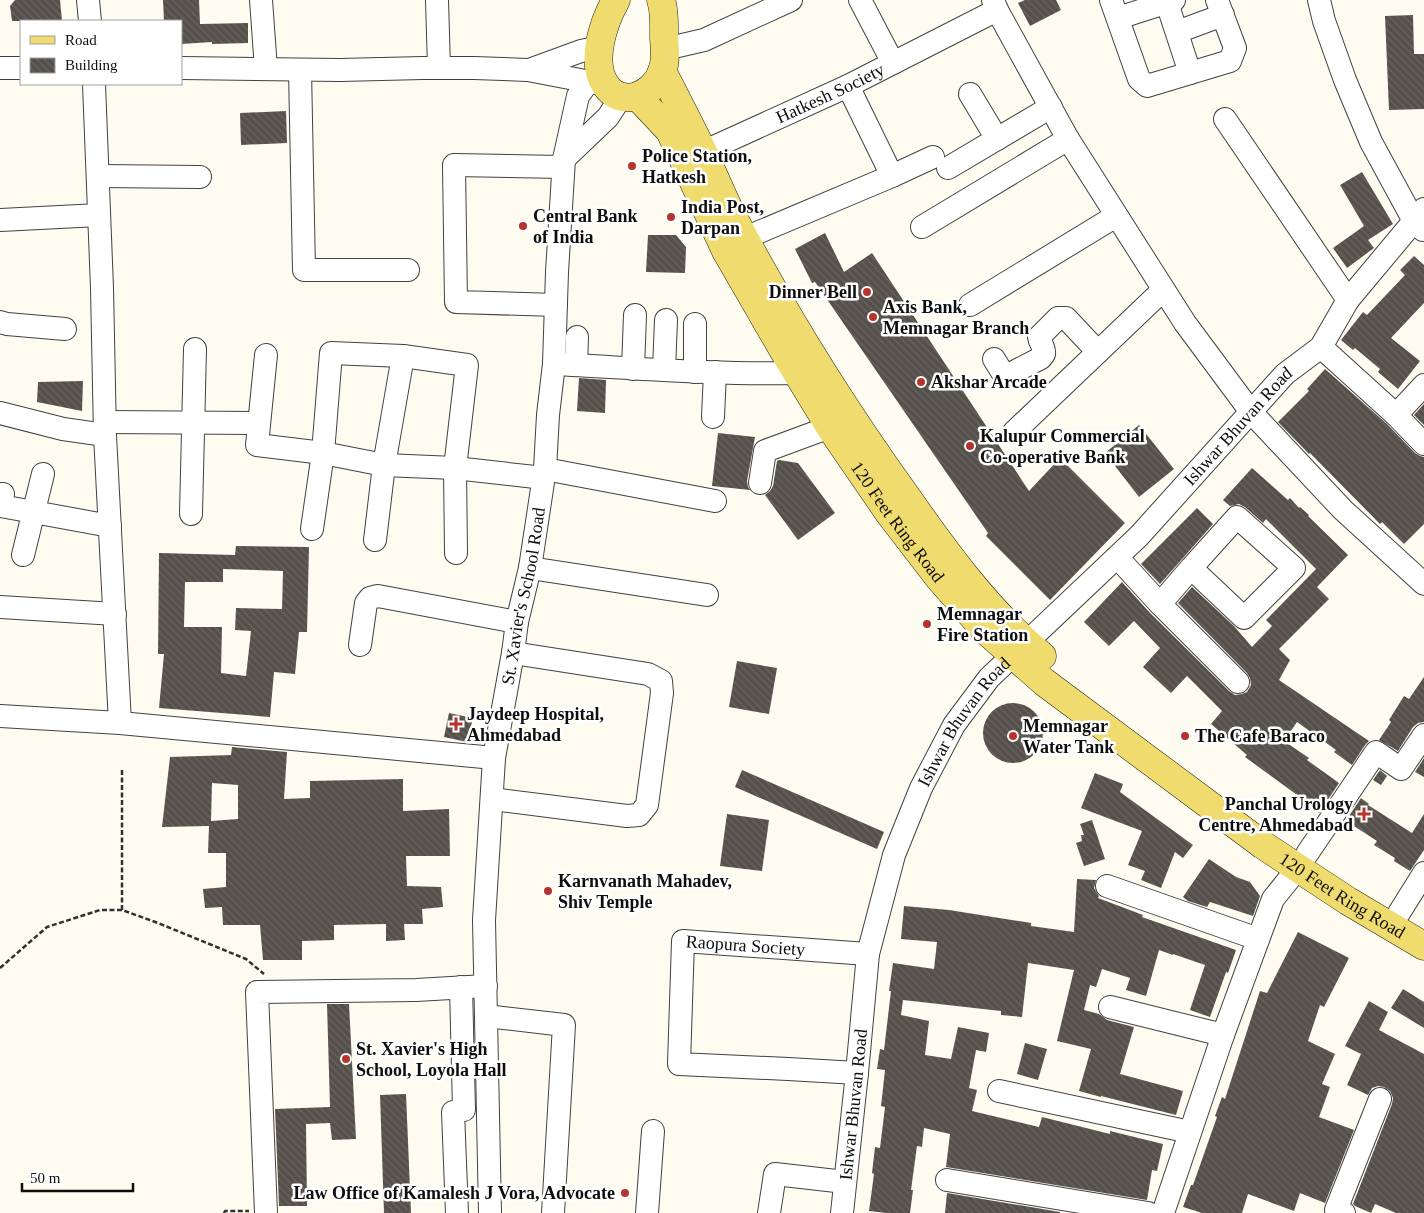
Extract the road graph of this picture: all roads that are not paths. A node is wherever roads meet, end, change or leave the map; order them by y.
1 (88, 0) edge
2 (261, 0) edge
3 (437, 0) edge
4 (616, 0) edge
5 (791, 0) edge
6 (860, 0) edge
7 (1319, 0) edge
8 (1169, 1) edge
9 (664, 3) edge
10 (995, 5) edge
11 (1220, 8) edge
12 (1115, 9) edge
13 (90, 20) edge
14 (1177, 32) junction
15 (600, 46) junction
16 (664, 60) junction
17 (893, 63) junction
18 (0, 68) edge
19 (20, 68) edge
20 (182, 68) edge
21 (438, 68) junction
22 (266, 69) junction
23 (300, 70) junction
24 (528, 70) junction
25 (1190, 73) junction
26 (94, 85) edge
27 (848, 86) junction
28 (970, 94) dead end
29 (619, 98) junction
30 (1051, 107) junction
31 (1225, 119) dead end
32 (997, 140) junction
33 (1068, 140) junction
34 (703, 152) junction
35 (563, 163) junction
36 (98, 176) junction
37 (892, 176) junction
38 (200, 177) dead end
39 (99, 215) junction
40 (1116, 216) junction
41 (0, 220) edge
42 (1421, 220) edge
43 (922, 227) dead end
44 (745, 238) junction
45 (408, 270) dead end
46 (1164, 290) junction
47 (1348, 300) junction
48 (556, 305) junction
49 (970, 306) dead end
50 (635, 315) dead end
51 (666, 320) dead end
52 (0, 322) edge
53 (696, 324) dead end
54 (65, 329) dead end
55 (577, 338) dead end
56 (1321, 347) junction
57 (195, 349) dead end
58 (1098, 352) junction
59 (266, 355) dead end
60 (403, 356) junction
61 (994, 359) dead end
62 (565, 364) junction
63 (633, 369) junction
64 (664, 370) junction
65 (705, 372) junction
66 (797, 373) junction
67 (1424, 385) edge
68 (1251, 412) junction
69 (0, 413) edge
70 (1396, 415) junction
71 (713, 417) dead end
72 (192, 422) junction
73 (259, 423) junction
74 (830, 427) junction
75 (106, 428) junction
76 (1014, 432) dead end
77 (1424, 444) edge
78 (323, 453) junction
79 (384, 465) junction
80 (455, 468) junction
81 (544, 473) junction
82 (43, 474) dead end
83 (760, 483) dead end
84 (0, 494) edge
85 (715, 500) dead end
86 (34, 512) junction
87 (191, 514) dead end
88 (110, 526) junction
89 (312, 529) dead end
90 (375, 540) dead end
91 (456, 553) dead end
92 (23, 555) dead end
93 (1117, 557) junction
94 (530, 568) junction
95 (1191, 568) junction
96 (1424, 584) edge
97 (706, 595) dead end
98 (1160, 604) junction
99 (0, 607) edge
100 (115, 614) junction
101 (517, 622) junction
102 (360, 645) dead end
103 (1020, 649) junction
104 (513, 653) junction
105 (1238, 682) dead end
106 (0, 716) edge
107 (120, 723) junction
108 (1424, 735) edge
109 (494, 758) junction
110 (492, 799) junction
111 (1302, 861) junction
112 (1424, 873) edge
113 (1107, 886) dead end
114 (1399, 912) junction
115 (1424, 928) edge
116 (1258, 939) junction
117 (1424, 946) edge
118 (868, 954) junction
119 (486, 986) junction
120 (461, 987) junction
121 (1110, 1007) dead end
122 (486, 1016) junction
123 (1223, 1034) junction
124 (858, 1073) junction
125 (998, 1091) dead end
126 (1380, 1099) dead end
127 (653, 1131) dead end
128 (1190, 1132) junction
129 (947, 1180) dead end
130 (845, 1182) junction
131 (266, 1212) edge
132 (457, 1213) edge
133 (490, 1213) edge
134 (552, 1213) edge
135 (647, 1213) edge
136 (769, 1213) edge
137 (842, 1213) edge
138 (1148, 1213) edge
139 (1162, 1213) edge
140 (1344, 1213) edge

1 - 13 street
2 - 22 street
3 - 21 street
4 - 15 main road
5 - 16 street
6 - 17 street, Hatkesh Society
7 - 42 street
8 - 12 street
8 - 14 street
9 - 16 main road
10 - 17 street
10 - 30 street
11 - 14 street
11 - 25 street
12 - 25 street
14 - 25 street
15 - 24 street
15 - 29 main road
16 - 29 main road
16 - 34 main road, 120 Feet Ring Road
17 - 27 street, Hatkesh Society
18 - 19 street
20 - 22 street
21 - 23 street
21 - 24 street
22 - 23 street
23 - 45 street
24 - 29 street
26 - 36 street
27 - 34 street, Hatkesh Society
27 - 37 street
28 - 32 street
29 - 35 street
29 - 35 street, St. Xavier's School Road
29 - 66 main road, 120 Feet Ring Road
30 - 32 street
30 - 33 street
31 - 47 street
32 - 37 street
33 - 40 street
33 - 43 street
34 - 44 main road, 120 Feet Ring Road
35 - 48 street, St. Xavier's School Road
35 - 48 street
36 - 38 street
36 - 39 street
37 - 44 street
39 - 41 street
39 - 75 street
40 - 46 street
40 - 49 street
42 - 47 street, Ishwar Bhuvan Road
44 - 103 main road, 120 Feet Ring Road
46 - 58 street
46 - 68 street
47 - 56 street, Ishwar Bhuvan Road
48 - 62 street, St. Xavier's School Road
50 - 63 street
51 - 64 street
52 - 54 street
53 - 65 street
55 - 62 street
56 - 68 street, Ishwar Bhuvan Road
56 - 70 street
57 - 72 street
58 - 61 street
58 - 76 street
59 - 73 street
60 - 78 street
60 - 79 street
60 - 80 street
62 - 63 street
62 - 81 street, St. Xavier's School Road
63 - 64 street
64 - 65 street
65 - 66 street
65 - 71 street
66 - 74 main road, 120 Feet Ring Road
67 - 70 street
68 - 93 street, Ishwar Bhuvan Road
68 - 96 street
69 - 75 street
70 - 77 street
72 - 73 street
72 - 75 street
72 - 87 street
73 - 78 street
74 - 83 street
74 - 103 main road, 120 Feet Ring Road
75 - 88 street
78 - 79 street
78 - 89 street
79 - 80 street
79 - 90 street
80 - 81 street
80 - 91 street
81 - 85 street
81 - 94 street, St. Xavier's School Road
82 - 86 street
84 - 86 street
86 - 88 street
86 - 92 street
88 - 100 street
93 - 98 street
93 - 103 street, Ishwar Bhuvan Road
94 - 97 street
94 - 101 street, St. Xavier's School Road
95 - 95 street
95 - 98 street
98 - 105 street
99 - 100 street
100 - 107 street
101 - 102 street
101 - 104 street, St. Xavier's School Road
103 - 111 main road, 120 Feet Ring Road
103 - 118 street, Ishwar Bhuvan Road
104 - 109 street, St. Xavier's School Road
104 - 110 street
106 - 107 street
107 - 109 street
108 - 111 street
109 - 110 street, St. Xavier's School Road
110 - 119 street, St. Xavier's School Road
111 - 114 main road, 120 Feet Ring Road
111 - 116 street
111 - 117 main road, 120 Feet Ring Road
112 - 114 street
113 - 116 street
114 - 115 main road, 120 Feet Ring Road
116 - 123 street
118 - 124 street, Ishwar Bhuvan Road
118 - 124 street, Raopura Society
119 - 120 street
119 - 122 street, St. Xavier's School Road
120 - 131 street
120 - 132 street
121 - 123 street
122 - 133 street, St. Xavier's School Road
122 - 134 street
123 - 128 street
124 - 130 street, Ishwar Bhuvan Road
125 - 128 street
126 - 140 street
127 - 135 street
128 - 139 street
129 - 138 street
130 - 136 street
130 - 137 street, Ishwar Bhuvan Road

